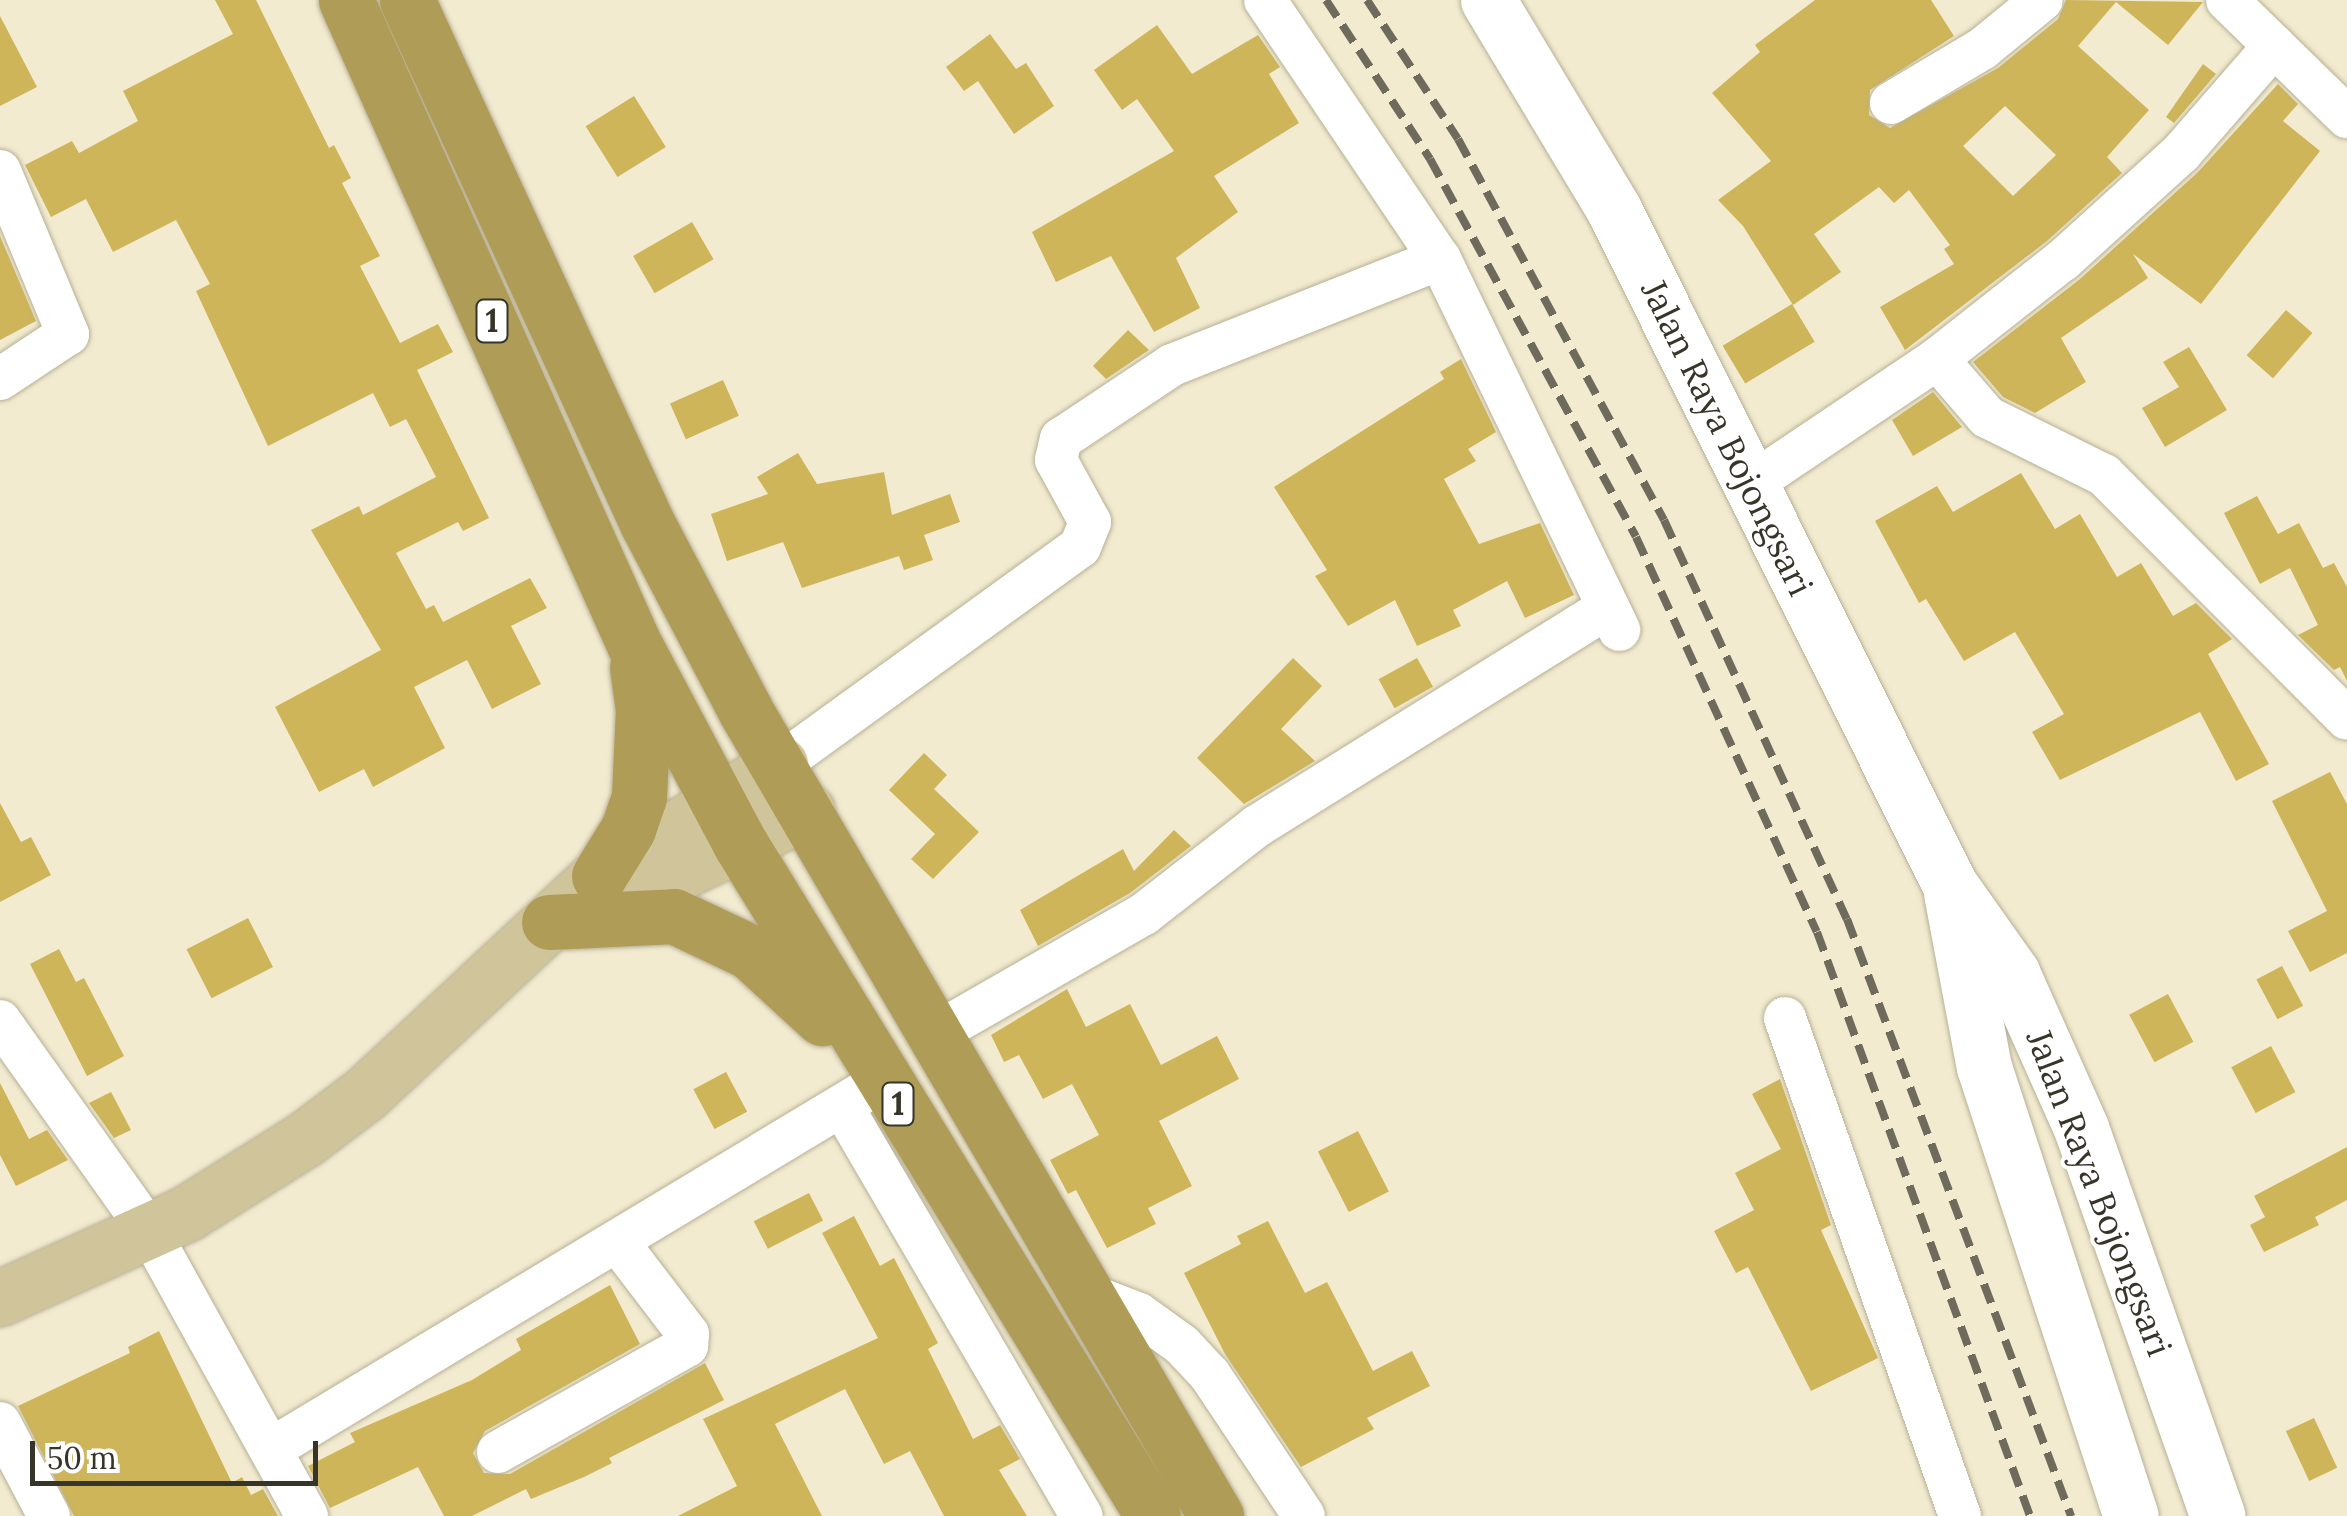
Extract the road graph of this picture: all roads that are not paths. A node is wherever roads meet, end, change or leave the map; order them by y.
1 (346, 0) edge
2 (407, 0) edge
3 (1265, 0) edge
4 (1488, 0) edge
5 (2042, 0) edge
6 (2227, 0) edge
7 (2274, 46) junction
8 (1891, 104) dead end
9 (2347, 117) edge
10 (0, 172) edge
11 (1440, 259) junction
12 (1936, 359) junction
13 (0, 379) edge
14 (1751, 484) junction
15 (634, 644) junction
16 (2347, 719) edge
17 (780, 764) junction
18 (808, 811) junction
19 (730, 824) junction
20 (600, 876) junction
21 (1950, 885) junction
22 (548, 922) junction
23 (1785, 1018) dead end
24 (0, 1021) edge
25 (931, 1036) junction
26 (863, 1093) junction
27 (149, 1231) junction
28 (617, 1240) junction
29 (1080, 1291) junction
30 (0, 1298) edge
31 (0, 1423) edge
32 (2192, 1444) junction
33 (271, 1450) junction
34 (498, 1452) dead end
35 (2124, 1495) edge
36 (49, 1516) edge
37 (306, 1516) edge
38 (1082, 1516) edge
39 (1153, 1516) edge
40 (1216, 1516) edge
41 (1304, 1516) edge
42 (1960, 1516) edge
43 (2218, 1516) edge

1 - 15 highway, 1
2 - 17 highway, 1
3 - 11 street
4 - 14 street, Jalan Raya Bojongsari
5 - 8 street
6 - 7 street
7 - 9 street
7 - 12 street
10 - 13 street
11 - 17 street
11 - 25 street
12 - 14 street
12 - 16 street
14 - 21 street, Jalan Raya Bojongsari
15 - 19 highway, 1
15 - 20 highway
17 - 18 highway, 1
17 - 19 main road
18 - 19 main road
18 - 25 highway, 1
19 - 20 main road
19 - 22 main road
19 - 26 highway, 1
20 - 22 main road
21 - 32 street, Jalan Raya Bojongsari
21 - 35 street, Jalan Raya Bojongsari
22 - 26 highway
22 - 27 main road
23 - 42 street
24 - 27 street
25 - 29 highway, 1
26 - 28 street
26 - 38 street
26 - 39 highway, 1
27 - 30 main road
27 - 33 street
28 - 33 street
28 - 34 street
29 - 40 highway, 1
29 - 41 street
31 - 36 street
32 - 35 street
32 - 43 street, Jalan Raya Bojongsari
33 - 37 street

